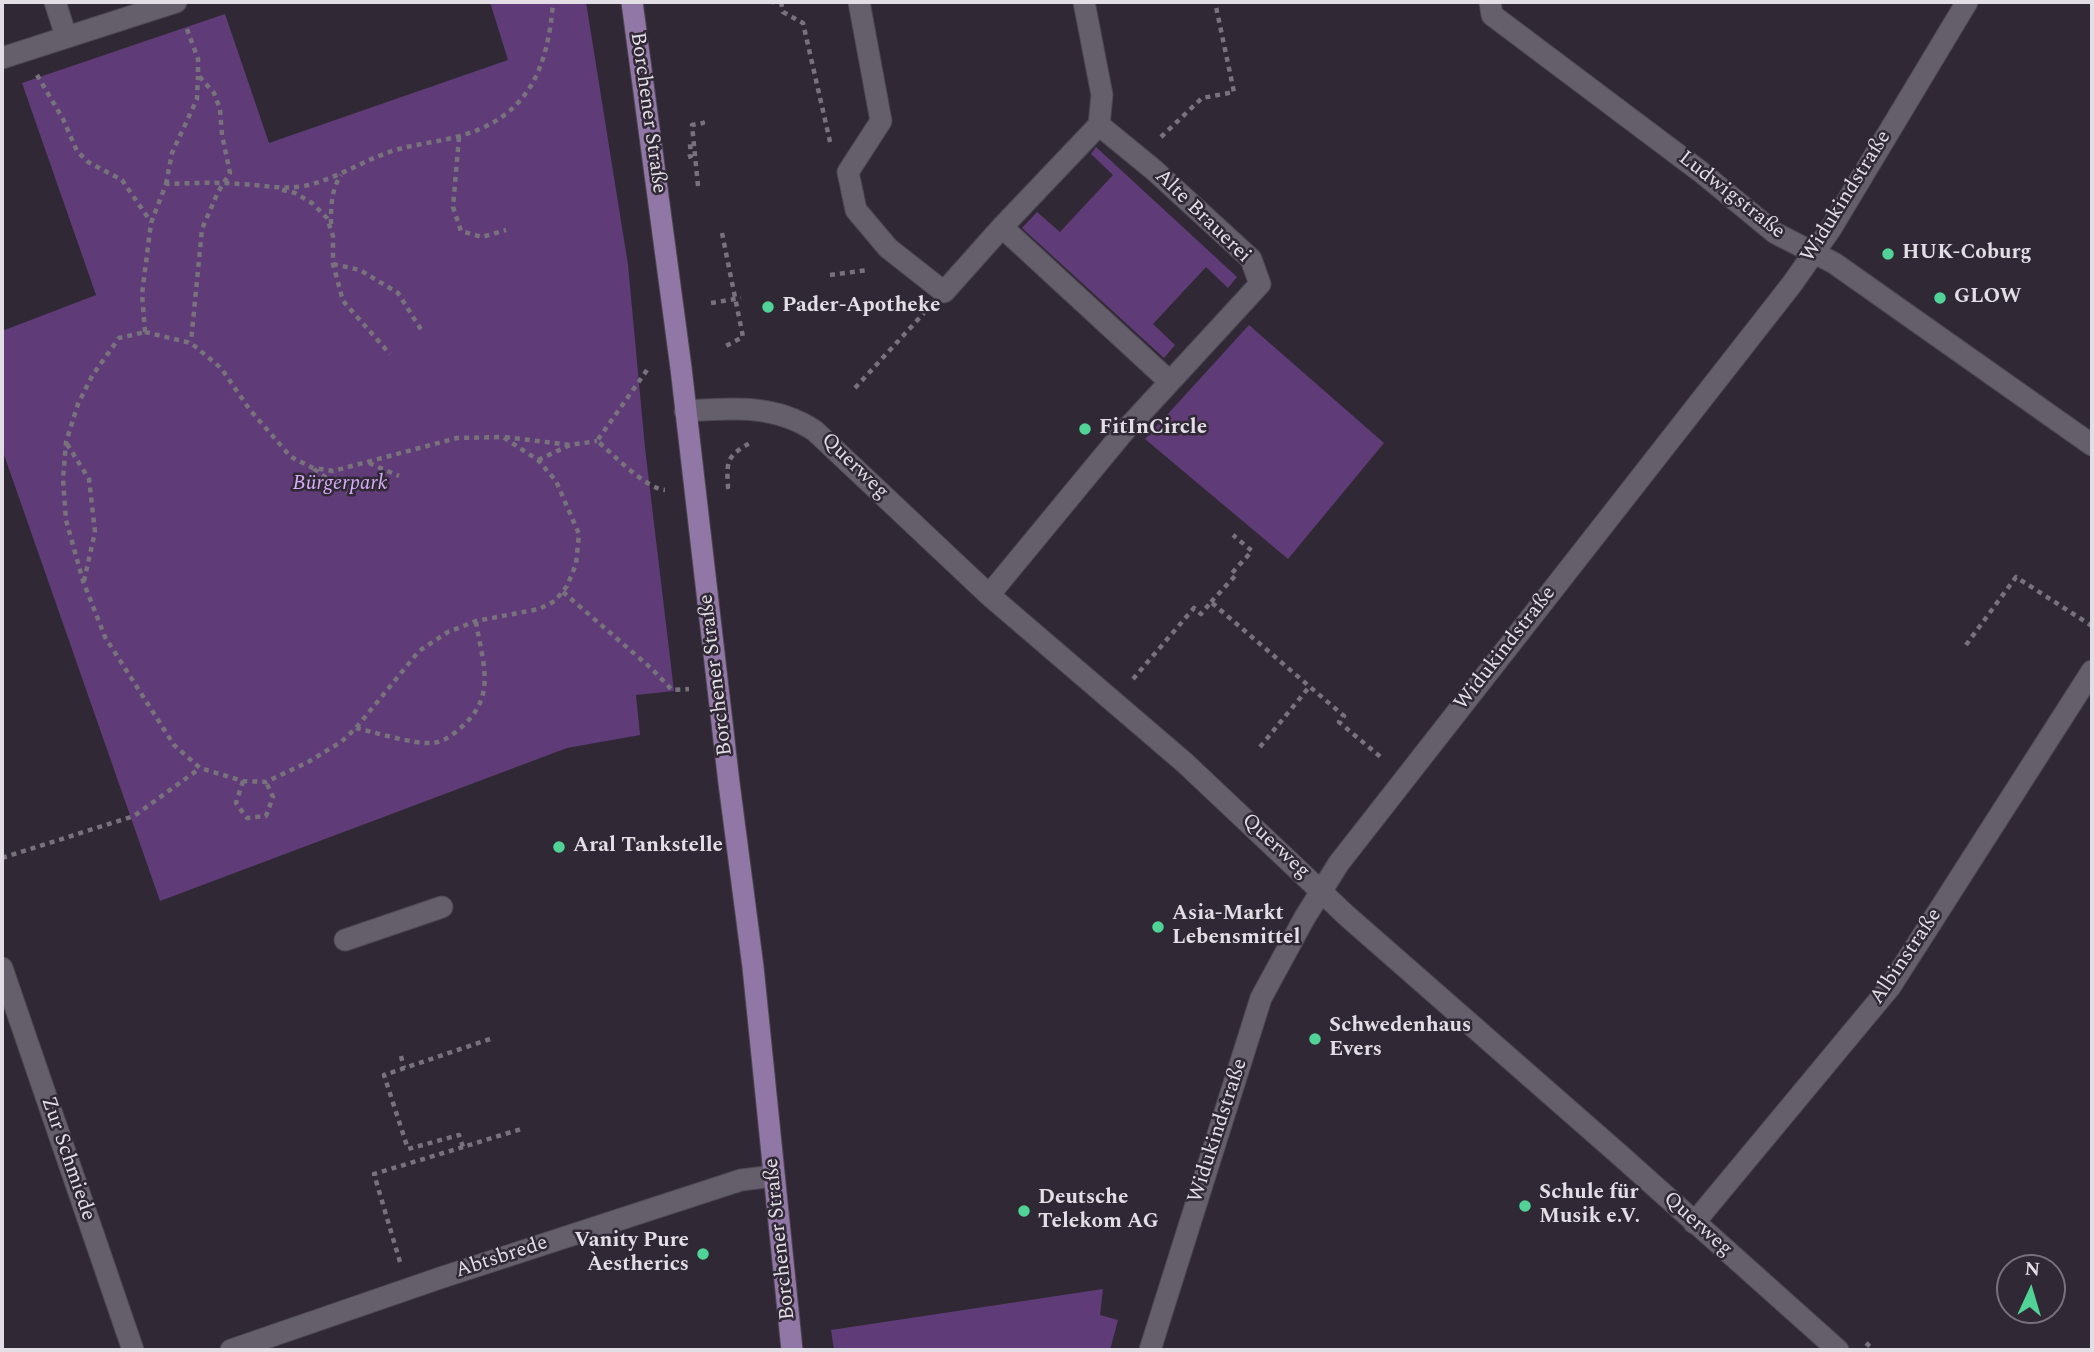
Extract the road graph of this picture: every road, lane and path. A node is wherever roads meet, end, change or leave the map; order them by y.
1 (55, 2) edge
2 (176, 2) edge
3 (553, 2) edge
4 (632, 2) edge
5 (781, 2) edge
6 (859, 2) edge
7 (1084, 2) edge
8 (1215, 2) edge
9 (1490, 2) edge
10 (1967, 2) edge
11 (185, 25) dead end
12 (66, 36) junction
13 (27, 50) junction
14 (2, 58) edge
15 (198, 75) junction
16 (702, 121) dead end
17 (1099, 125) junction
18 (459, 137) junction
19 (694, 143) junction
20 (688, 157) dead end
21 (1140, 158) junction
22 (848, 172) junction
23 (341, 174) junction
24 (224, 183) junction
25 (166, 184) junction
26 (698, 186) dead end
27 (278, 189) junction
28 (151, 223) junction
29 (331, 225) junction
30 (1002, 227) junction
31 (506, 230) dead end
32 (722, 233) dead end
33 (1813, 253) junction
34 (333, 264) junction
35 (944, 292) junction
36 (741, 298) dead end
37 (734, 299) junction
38 (711, 303) dead end
39 (422, 331) dead end
40 (145, 332) junction
41 (191, 342) junction
42 (722, 348) dead end
43 (390, 354) dead end
44 (647, 370) dead end
45 (1170, 381) junction
46 (855, 388) dead end
47 (685, 411) junction
48 (503, 437) junction
49 (597, 441) junction
50 (66, 442) junction
51 (2092, 444) edge
52 (570, 445) junction
53 (538, 460) junction
54 (368, 463) junction
55 (313, 468) junction
56 (399, 476) dead end
57 (694, 489) junction
58 (349, 494) dead end
59 (1233, 536) dead end
60 (83, 581) junction
61 (563, 592) junction
62 (989, 595) junction
63 (1211, 602) junction
64 (476, 621) junction
65 (2092, 626) edge
66 (1966, 645) dead end
67 (2092, 671) edge
68 (1132, 681) dead end
69 (719, 686) junction
70 (1310, 686) junction
71 (356, 728) junction
72 (1260, 747) dead end
73 (200, 768) junction
74 (1405, 778) junction
75 (243, 781) junction
76 (265, 782) junction
77 (2, 858) edge
78 (1321, 889) junction
79 (442, 907) dead end
80 (345, 940) dead end
81 (2, 968) edge
82 (490, 1039) dead end
83 (401, 1056) dead end
84 (404, 1068) junction
85 (521, 1129) dead end
86 (463, 1147) junction
87 (774, 1176) junction
88 (1694, 1223) junction
89 (408, 1289) junction
90 (133, 1350) edge
91 (232, 1350) edge
92 (792, 1350) edge
93 (1150, 1350) edge
94 (1838, 1350) edge

1 - 12 street
2 - 12 street
3 - 18 path
4 - 47 main road, Borchener Straße
5 - 22 path
6 - 22 street
7 - 17 street
8 - 21 path
9 - 33 street, Ludwigstraße
10 - 33 street, Widukindstraße
11 - 15 path
12 - 13 street
13 - 14 street
13 - 28 path
15 - 24 path
15 - 25 path
16 - 19 path
17 - 21 street, Alte Brauerei
17 - 30 street
18 - 23 path
18 - 31 path
19 - 20 path
19 - 26 path
21 - 45 street, Alte Brauerei
22 - 35 street
23 - 27 path
23 - 29 path
24 - 25 path
24 - 27 path
24 - 41 path
25 - 28 path
27 - 29 path
28 - 40 path
29 - 34 path
30 - 35 street
30 - 45 street
32 - 37 path
33 - 51 street, Ludwigstraße
33 - 74 street, Widukindstraße
34 - 39 path
34 - 43 path
35 - 46 path
36 - 37 path
37 - 38 path
37 - 42 path
40 - 41 path
40 - 50 path
41 - 55 path
44 - 49 path
45 - 62 street, Alte Brauerei
47 - 57 main road, Borchener Straße
47 - 62 street, Querweg
48 - 52 path
48 - 53 path
48 - 54 path
49 - 52 path
49 - 57 path
50 - 60 path
50 - 60 path
52 - 53 path
53 - 61 path
54 - 55 path
54 - 56 path
55 - 58 path
57 - 69 main road, Borchener Straße
59 - 63 path
60 - 73 path
61 - 64 path
61 - 69 path
62 - 78 street, Querweg
63 - 68 path
63 - 70 path
64 - 71 path
64 - 71 path
65 - 66 path
67 - 88 street, Albinstraße
69 - 87 main road, Borchener Straße
70 - 72 path
70 - 74 path
71 - 76 path
73 - 75 path
73 - 77 path
74 - 78 street, Widukindstraße
75 - 76 path
75 - 76 path
78 - 88 street, Querweg
78 - 93 street, Widukindstraße
79 - 80 street
81 - 90 street, Zur Schmiede
82 - 84 path
83 - 84 path
84 - 86 path
85 - 86 path
86 - 89 path
87 - 89 street, Abtsbrede
87 - 92 main road, Borchener Straße
88 - 94 street, Querweg
89 - 91 street, Abtsbrede

